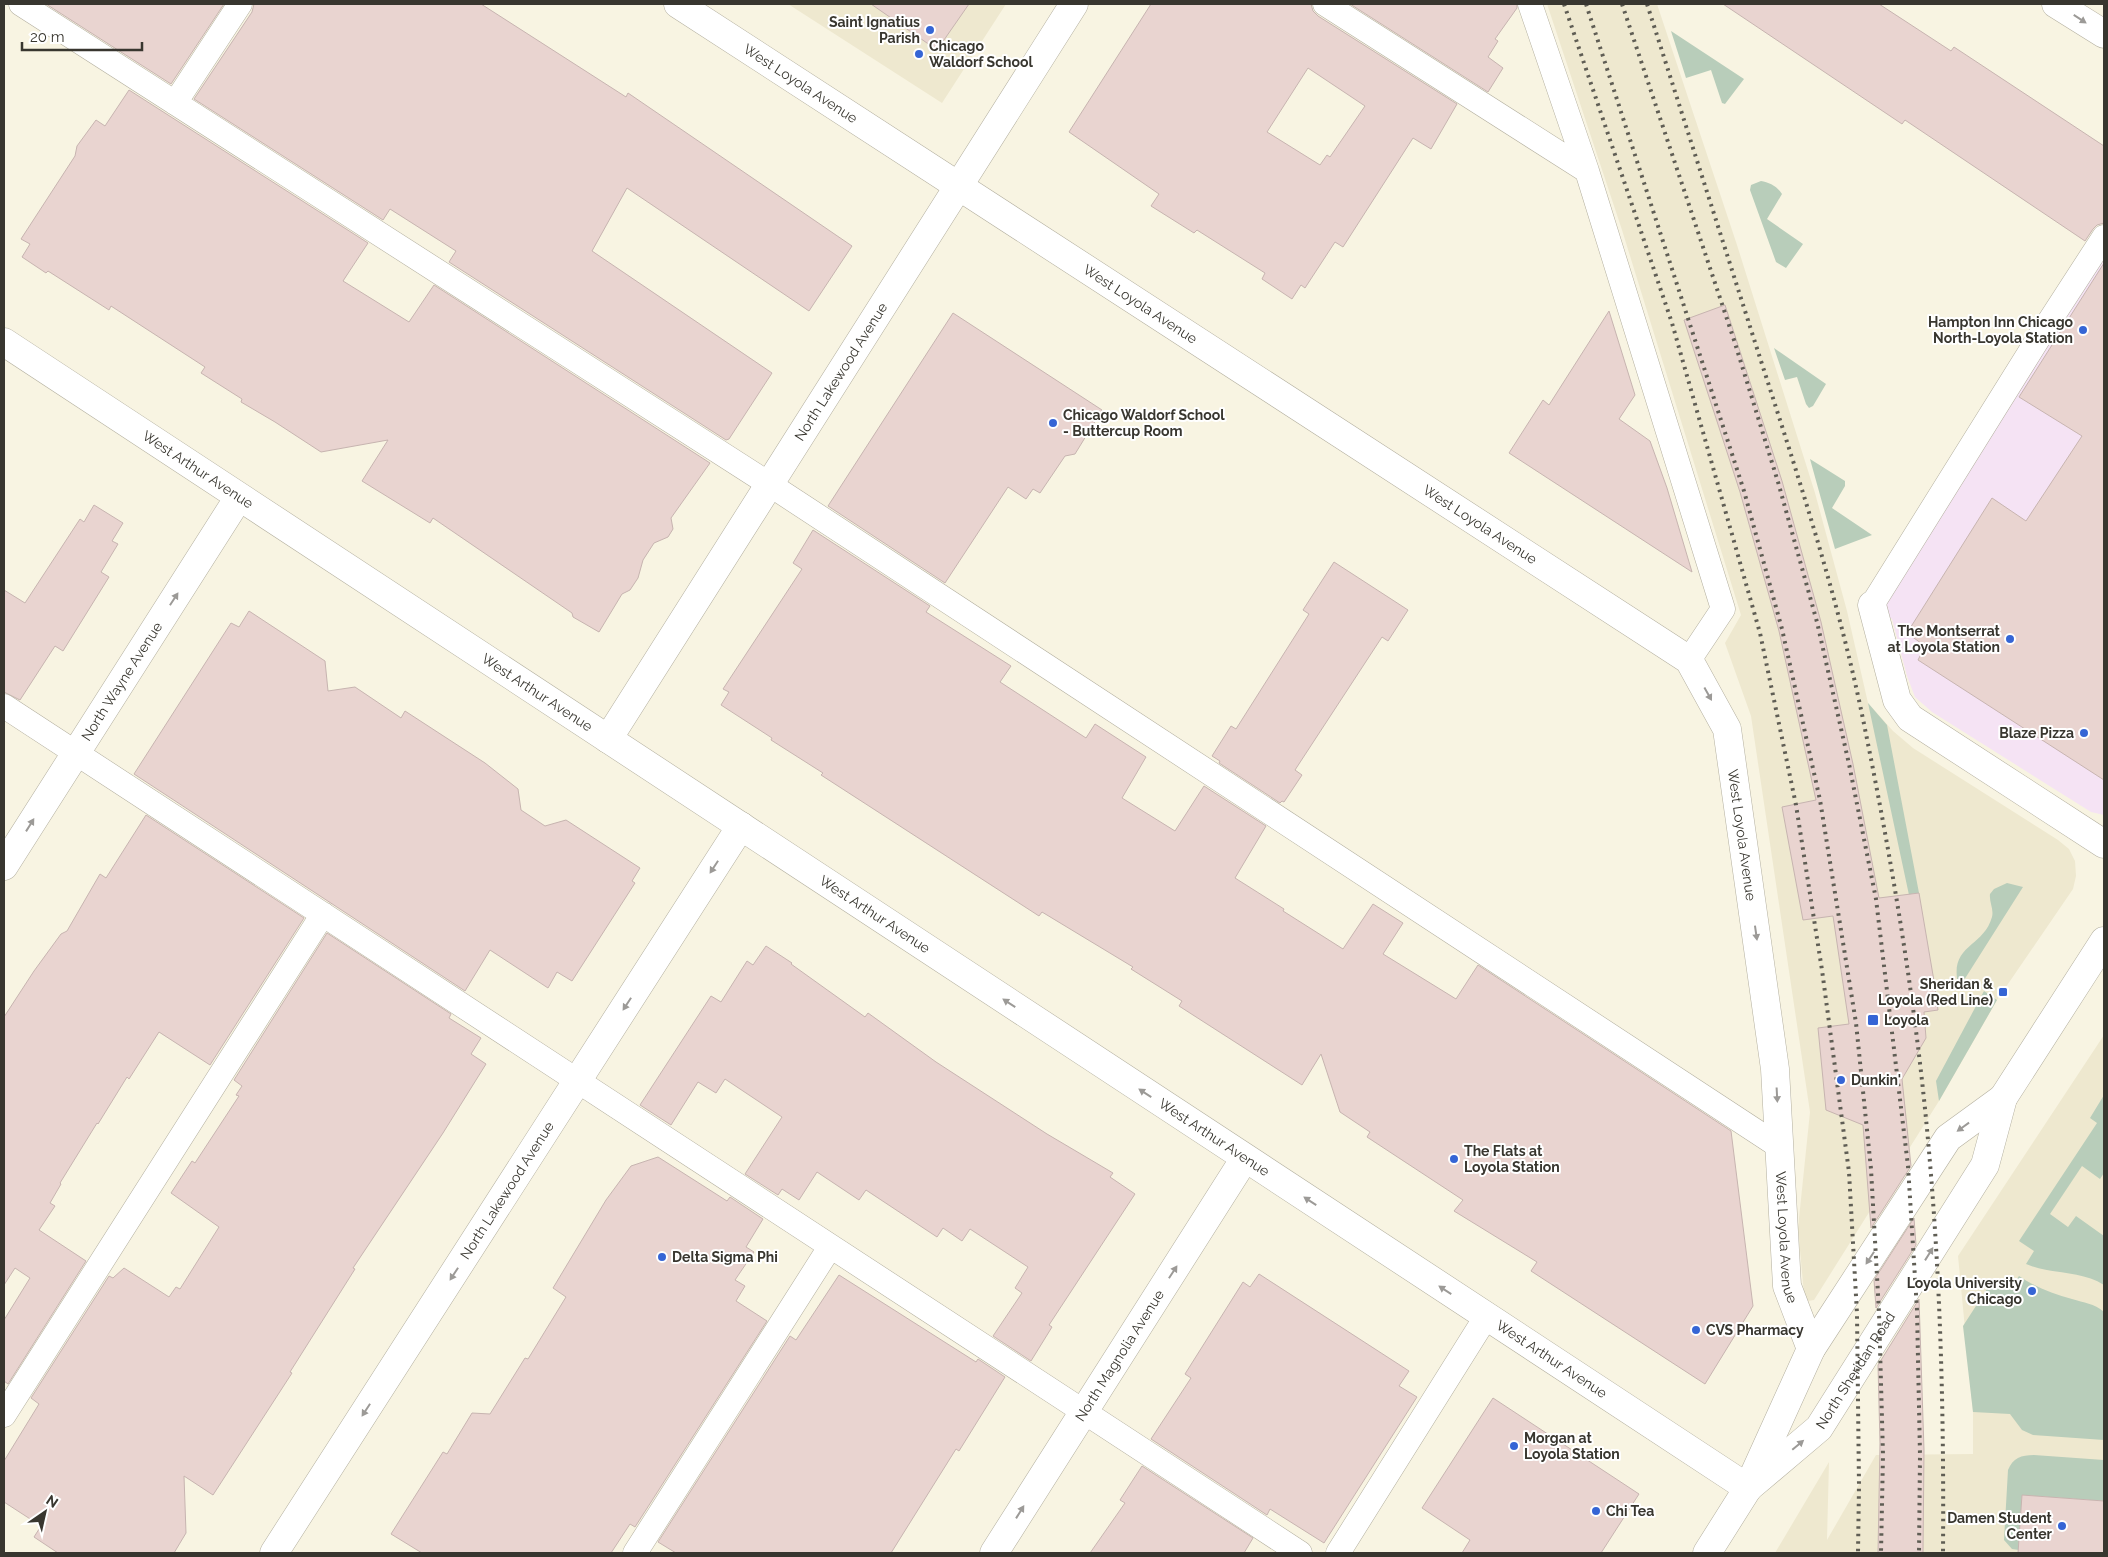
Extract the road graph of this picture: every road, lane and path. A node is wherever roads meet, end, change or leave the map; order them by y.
1 (21, 4) edge
2 (240, 4) edge
3 (678, 4) edge
4 (1074, 4) edge
5 (1325, 4) edge
6 (1530, 4) edge
7 (2056, 4) edge
8 (2104, 34) edge
9 (175, 103) junction
10 (1586, 171) junction
11 (959, 185) junction
12 (2104, 238) edge
13 (4, 342) edge
14 (769, 484) junction
15 (239, 497) junction
16 (1872, 604) joint
17 (1689, 660) junction
18 (4, 706) edge
19 (608, 739) junction
20 (76, 753) junction
21 (741, 826) junction
22 (2104, 844) edge
23 (4, 866) edge
24 (323, 914) junction
25 (2104, 941) edge
26 (578, 1081) junction
27 (2003, 1098) junction
28 (1780, 1147) junction
29 (1245, 1158) junction
30 (830, 1246) junction
31 (1486, 1317) junction
32 (1811, 1349) junction
33 (1083, 1412) junction
34 (4, 1415) edge
35 (1748, 1488) junction
36 (274, 1553) edge
37 (635, 1553) edge
38 (994, 1553) edge
39 (1300, 1553) edge
40 (1338, 1553) edge
41 (1707, 1553) edge

1 - 9 lane
2 - 9 lane
3 - 11 street, West Loyola Avenue
4 - 11 street, North Lakewood Avenue
5 - 10 lane
6 - 10 lane
7 -> 8 street
9 - 14 lane
10 - 17 lane
11 - 14 street, North Lakewood Avenue
11 - 17 street, West Loyola Avenue
12 - 16 lane
13 - 15 street, West Arthur Avenue
14 - 19 street, North Lakewood Avenue
14 - 28 lane
15 - 19 street, West Arthur Avenue
20 -> 15 street, North Wayne Avenue
16 - 22 street
17 -> 28 street, West Loyola Avenue
18 - 20 lane
19 - 21 street, West Arthur Avenue
23 -> 20 street, North Wayne Avenue
20 - 24 lane
21 -> 26 street, North Lakewood Avenue
29 -> 21 street, West Arthur Avenue
24 - 26 lane
24 - 34 lane
25 - 27 street, North Sheridan Road
26 - 30 lane
26 -> 36 street, North Lakewood Avenue
27 -> 32 street, North Sheridan Road
35 -> 27 street, North Sheridan Road
28 - 32 street, West Loyola Avenue
31 -> 29 street, West Arthur Avenue
33 -> 29 street, North Magnolia Avenue
30 - 33 lane
30 - 37 lane
31 - 35 street, West Arthur Avenue
31 - 40 lane
32 - 35 street, North Sheridan Road
38 -> 33 street, North Magnolia Avenue
33 - 39 lane
35 - 41 street, North Sheridan Road

